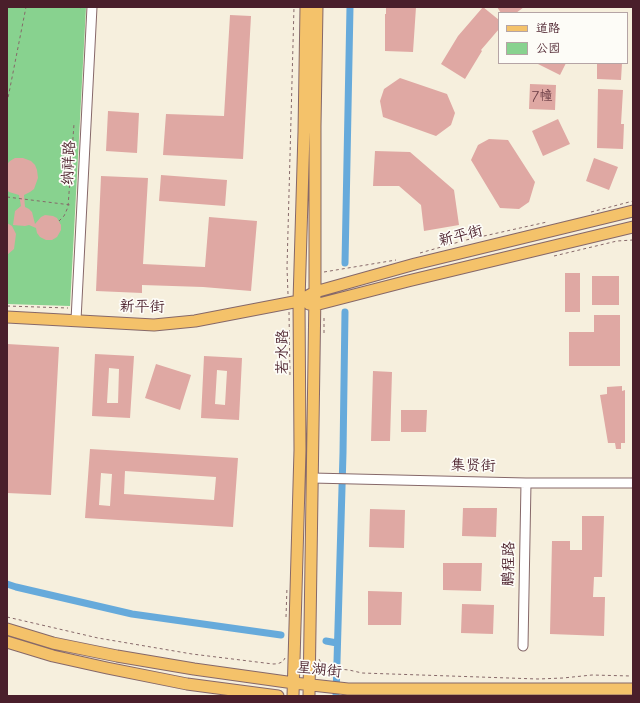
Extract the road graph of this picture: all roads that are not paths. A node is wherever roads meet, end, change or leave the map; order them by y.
1 (92, 7) edge
2 (306, 7) edge
3 (317, 7) edge
4 (633, 211) edge
5 (633, 227) edge
6 (315, 292) junction
7 (294, 302) junction
8 (315, 305) junction
9 (7, 317) edge
10 (76, 320) junction
11 (312, 478) junction
12 (526, 483) junction
13 (633, 483) edge
14 (7, 629) edge
15 (7, 642) edge
16 (523, 646) dead end
17 (294, 683) junction
18 (310, 685) junction
19 (633, 689) edge
20 (278, 696) edge
21 (293, 696) edge
22 (309, 696) edge

1 - 10 street, 纳祥路
2 - 7 main road, 若水路
3 - 6 main road, 若水路
4 - 6 main road, 新平街
5 - 8 main road, 新平街
6 - 7 main road, 新平街
6 - 8 main road, 若水路
7 - 8 main road, 新平街
7 - 10 main road, 新平街
7 - 17 main road, 若水路
8 - 11 main road, 若水路
9 - 10 main road, 新平街
11 - 12 street, 集贤街
11 - 18 main road, 若水路
12 - 13 street, 集贤街
12 - 16 street, 鹏程路
14 - 17 main road, 星湖街
15 - 20 main road
17 - 18 main road, 星湖街
17 - 21 main road, 若水路
18 - 19 main road, 星湖街
18 - 22 main road, 若水路

